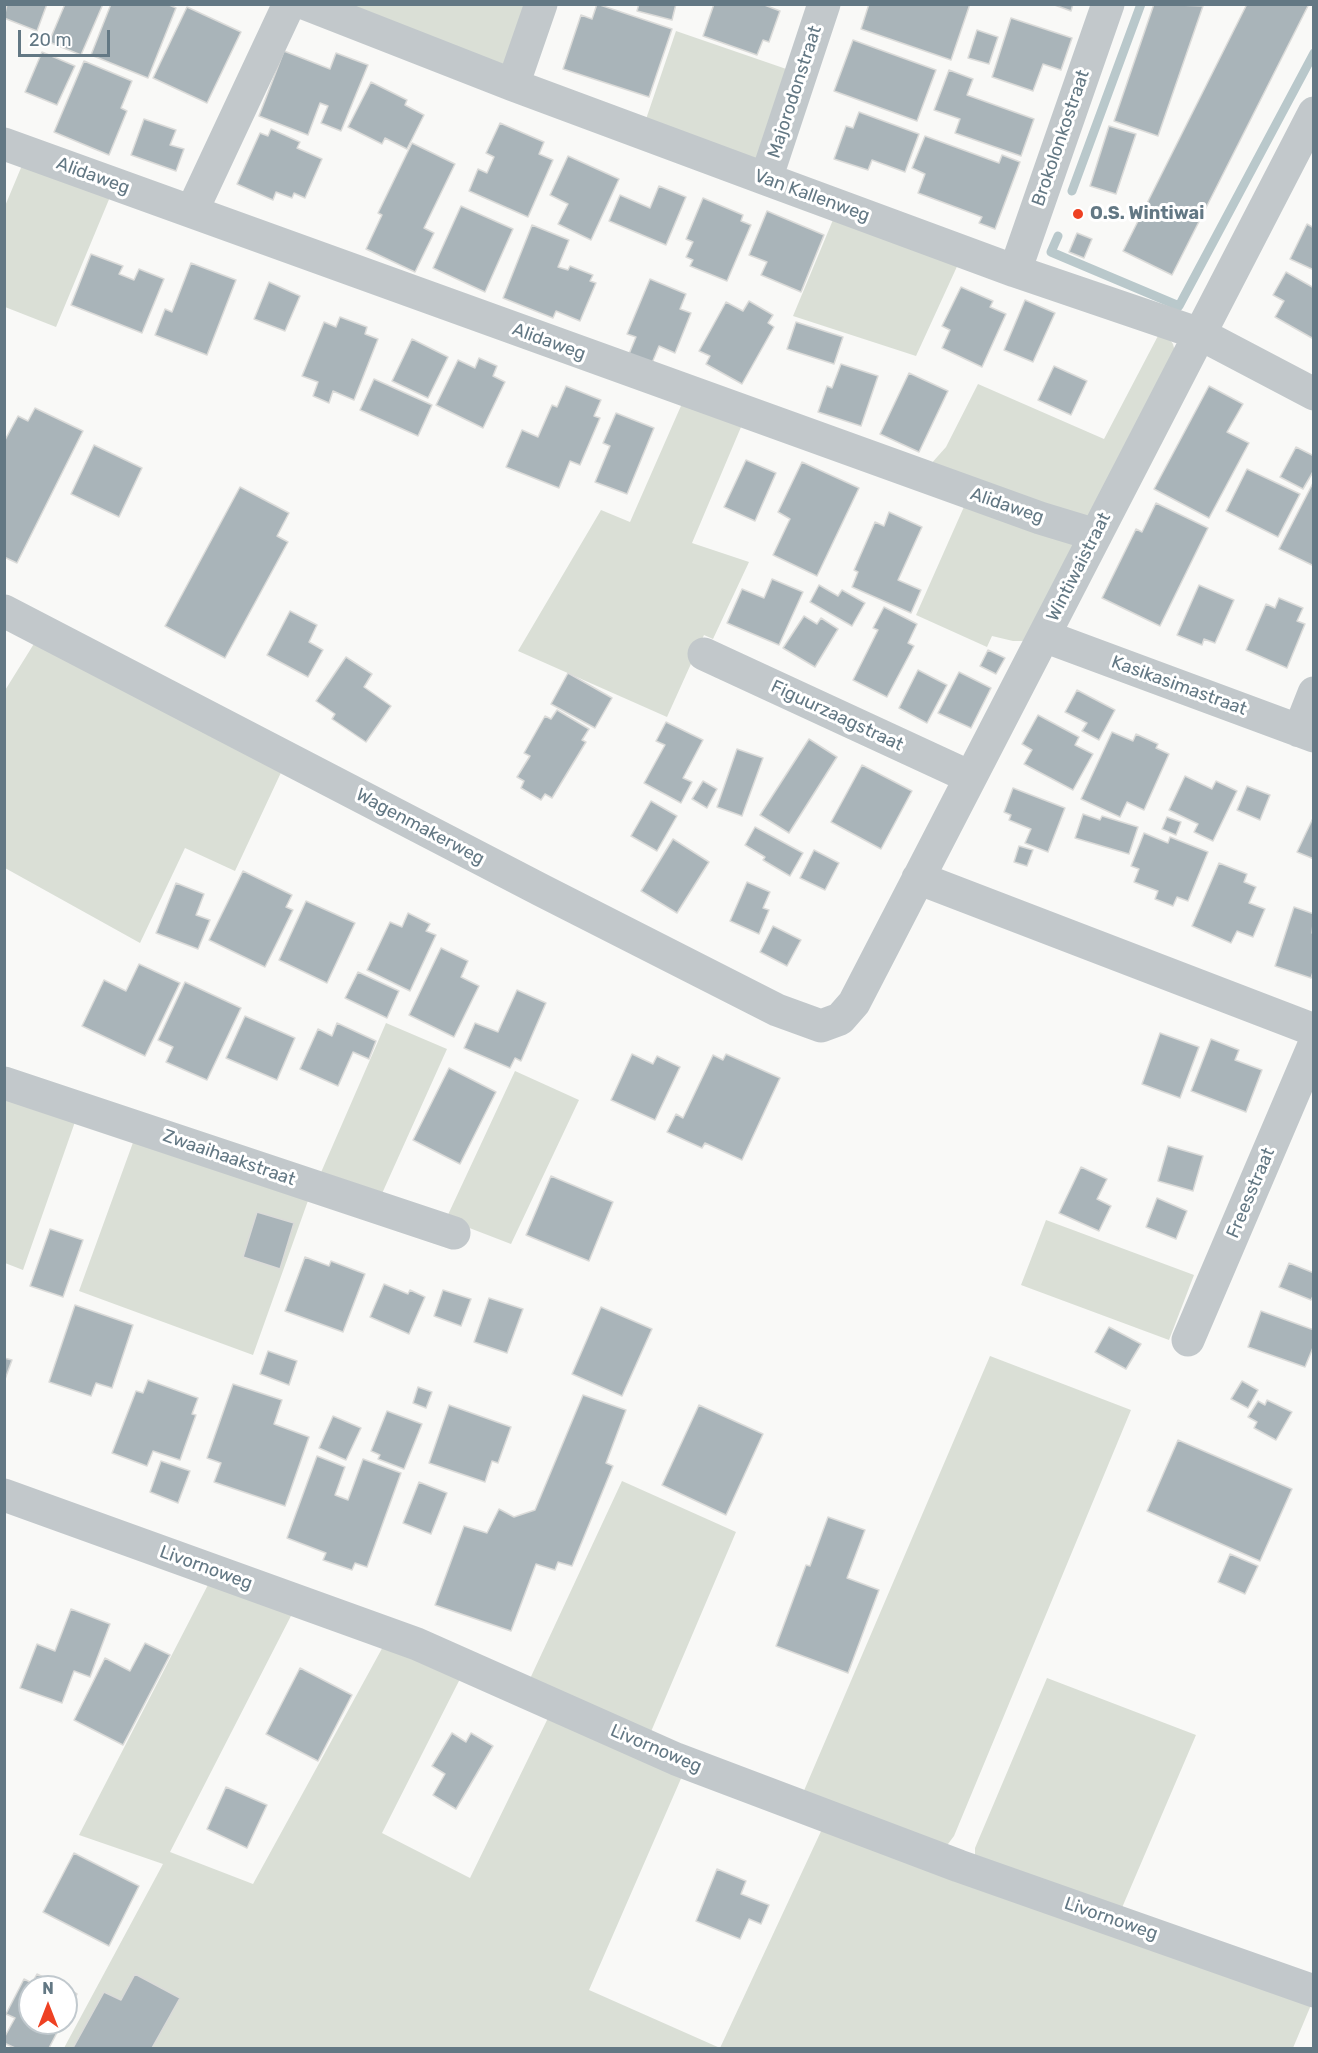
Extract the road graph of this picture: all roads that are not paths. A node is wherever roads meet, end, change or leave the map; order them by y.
1 (289, 4) edge
2 (306, 4) edge
3 (541, 4) edge
4 (824, 4) edge
5 (1108, 4) edge
6 (513, 85) junction
7 (1314, 113) edge
8 (4, 144) edge
9 (766, 179) junction
10 (192, 211) junction
11 (1015, 271) junction
12 (1200, 334) junction
13 (1314, 394) edge
14 (1096, 535) junction
15 (4, 611) edge
16 (1044, 636) junction
17 (704, 654) dead end
18 (1314, 693) edge
19 (1306, 734) edge
20 (970, 777) junction
21 (918, 878) junction
22 (840, 1019) joint
23 (1314, 1030) edge
24 (1314, 1045) edge
25 (4, 1083) edge
26 (454, 1233) dead end
27 (1188, 1340) dead end
28 (4, 1494) edge
29 (1314, 1990) edge

1 - 10 street
2 - 6 street, Van Kallenweg
3 - 6 street
4 - 9 street, Majorodonstraat
5 - 11 street, Brokolonkostraat
6 - 9 street, Van Kallenweg
7 - 12 street, Wintiwaistraat
8 - 10 street, Alidaweg
9 - 11 street, Van Kallenweg
10 - 14 street, Alidaweg
11 - 12 street, Van Kallenweg
12 - 13 street, Van Kallenweg
12 - 14 street, Wintiwaistraat
14 - 16 street, Wintiwaistraat
15 - 22 street, Wagenmakerweg
16 - 19 street, Kasikasimastraat
16 - 20 street, Wintiwaistraat
17 - 20 street, Figuurzaagstraat
18 - 19 street
20 - 21 street, Wintiwaistraat
21 - 22 street, Wintiwaistraat
21 - 23 street
24 - 27 street, Freesstraat
25 - 26 street, Zwaaihaakstraat
28 - 29 street, Livornoweg

